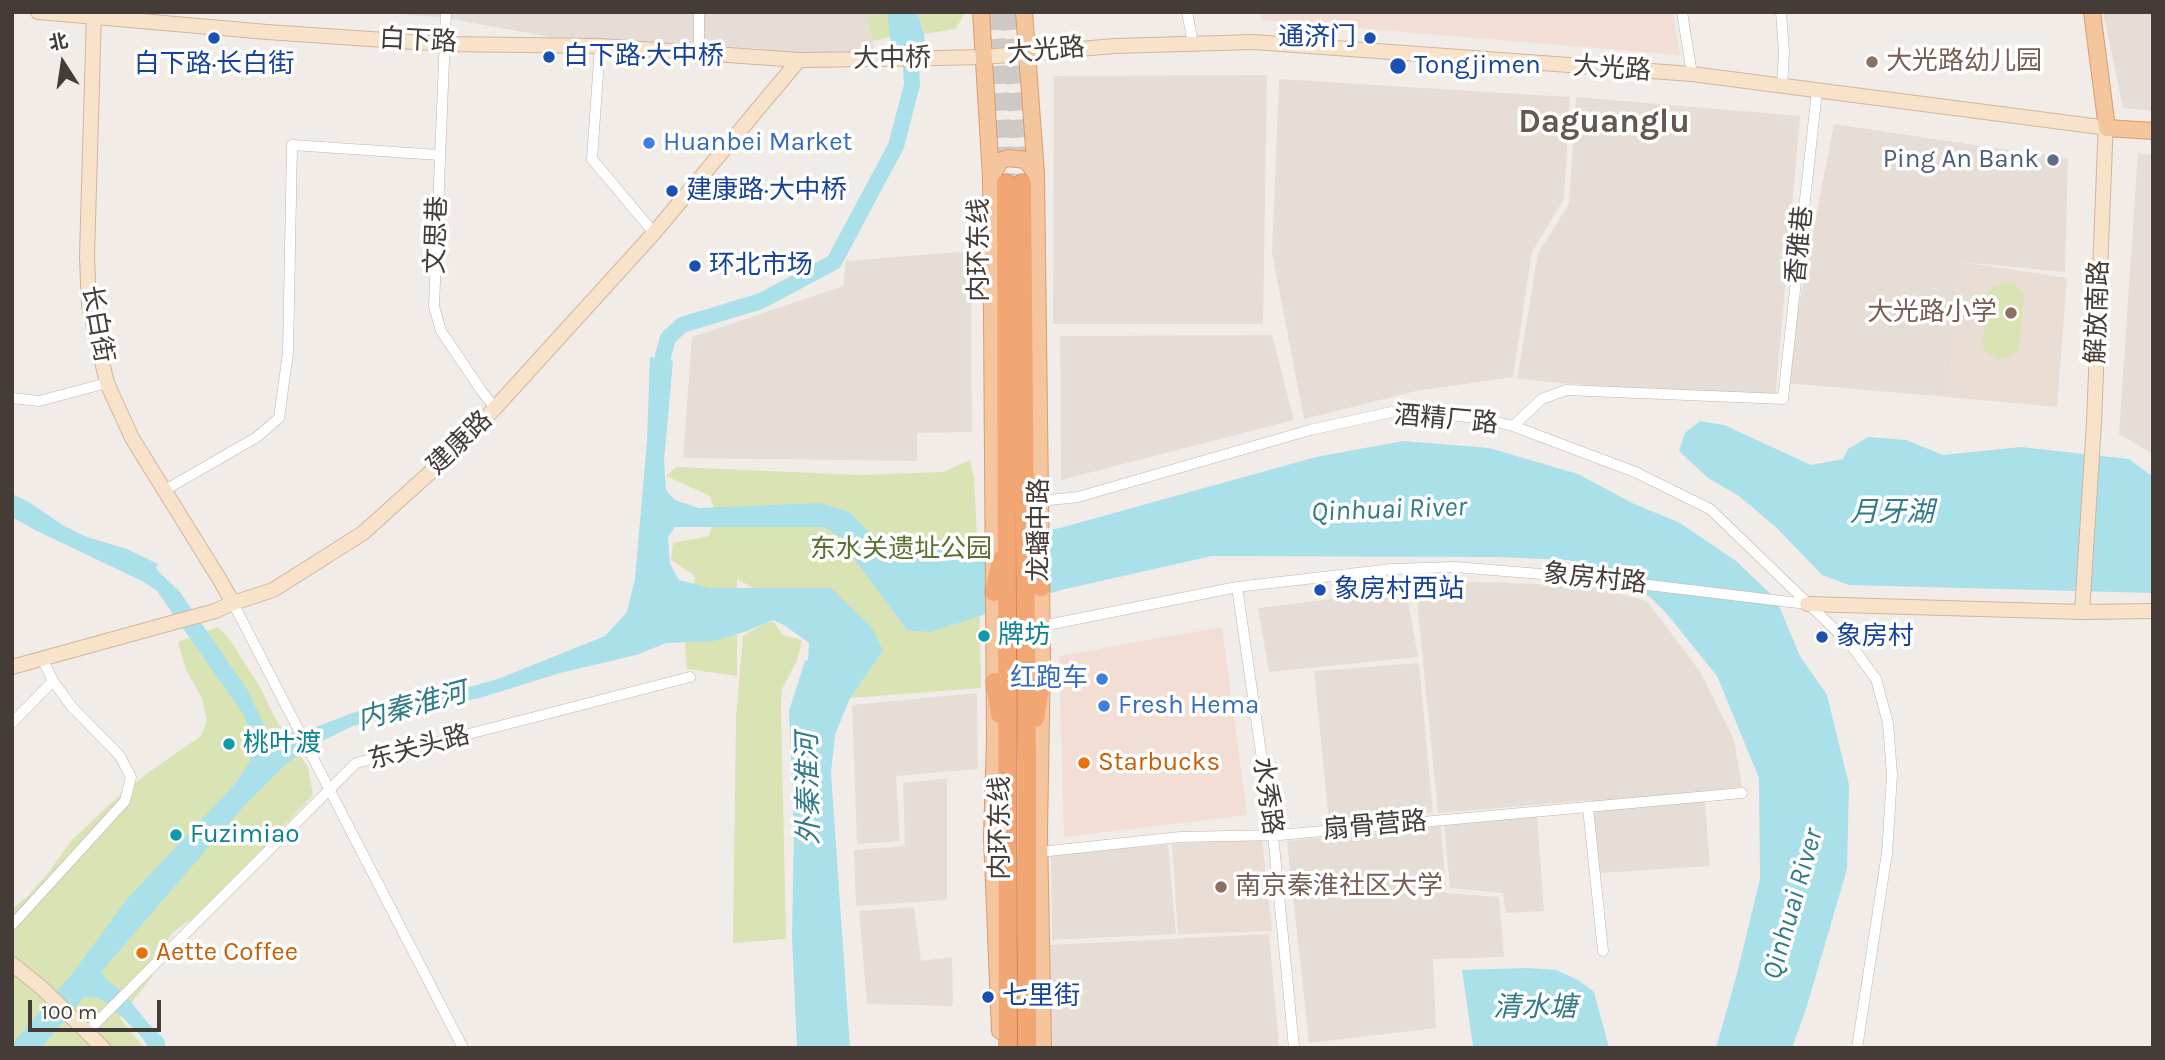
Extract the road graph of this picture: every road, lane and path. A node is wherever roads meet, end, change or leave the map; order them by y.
1 (38, 12) edge
2 (446, 12) edge
3 (699, 12) edge
4 (981, 12) edge
5 (1024, 12) edge
6 (1187, 12) edge
7 (1682, 12) edge
8 (1781, 12) edge
9 (2092, 12) edge
10 (93, 15) edge
11 (1193, 43) junction
12 (444, 44) junction
13 (600, 46) junction
14 (1027, 53) junction
15 (699, 54) junction
16 (984, 57) junction
17 (799, 60) junction
18 (1692, 75) junction
19 (1782, 86) junction
20 (1817, 91) junction
21 (2107, 128) junction
22 (2153, 131) edge
23 (440, 155) junction
24 (1014, 179) junction
25 (654, 233) junction
26 (107, 383) junction
27 (12, 398) edge
28 (495, 408) junction
29 (1513, 426) junction
30 (165, 490) junction
31 (1041, 501) junction
32 (1017, 525) junction
33 (1041, 587) joint
34 (1237, 587) junction
35 (994, 592) joint
36 (233, 603) junction
37 (1807, 604) junction
38 (1017, 611) junction
39 (2153, 611) edge
40 (2082, 612) junction
41 (1042, 626) junction
42 (42, 658) junction
43 (12, 667) edge
44 (690, 677) dead end
45 (53, 681) junction
46 (995, 682) junction
47 (1041, 682) junction
48 (12, 723) edge
49 (1027, 763) junction
50 (1009, 765) junction
51 (329, 790) junction
52 (1742, 793) dead end
53 (1588, 808) junction
54 (1273, 835) junction
55 (1040, 852) junction
56 (12, 925) edge
57 (1603, 951) dead end
58 (12, 964) edge
59 (92, 1027) junction
60 (103, 1048) edge
61 (463, 1048) edge
62 (1000, 1048) edge
63 (1008, 1048) edge
64 (1027, 1048) edge
65 (1043, 1048) edge
66 (1294, 1048) edge
67 (1857, 1048) edge

1 - 10 street, 白下路
2 - 12 street, 文思巷
3 - 15 street
4 - 16 main road, 龙蟠中路
5 - 14 main road, 龙蟠中路
6 - 11 street
7 - 18 street
8 - 19 street
9 - 21 street, 解放南路
10 - 12 street, 白下路
10 - 26 street, 长白街
11 - 14 street, 大光路
11 - 18 street, 大光路
12 - 13 street, 白下路
12 - 23 street, 文思巷
13 - 15 street, 白下路
13 - 25 street
14 - 16 street, 大光路
14 - 24 main road, 龙蟠中路
15 - 17 street, 白下路
16 - 17 street, 大中桥, bridge
16 - 24 main road, 龙蟠中路
17 - 25 street, 建康路
18 - 19 street, 大光路
19 - 20 street, 大光路
20 - 21 street, 大光路
20 - 29 street, 香雅巷
21 - 22 street, 大光路
21 - 40 street, 解放南路
23 - 28 street, 文思巷
23 - 30 street
24 - 31 main road, 龙蟠中路
24 - 32 highway, 内环东线
25 - 28 street, 建康路
26 - 27 street
26 - 30 street, 长白街
28 - 36 street, 建康路
29 - 31 street, 酒精厂路
29 - 37 street, 酒精厂路
30 - 36 street, 长白街
31 - 32 main road, 龙蟠中路
32 - 33 highway
32 - 35 highway
32 - 38 highway
33 - 38 main road, 龙蟠中路
34 - 37 street, 象房村路
34 - 41 street, 象房村路
34 - 54 street, 水秀路
35 - 38 main road, 龙蟠中路
36 - 42 street, 建康路
36 - 51 street
37 - 40 street, 象房村路
37 - 67 street, 酒精厂路
38 - 41 main road, 龙蟠中路
38 - 46 main road, 龙蟠中路
38 - 49 highway, 内环东线
38 - 50 highway, 内环东线
39 - 40 street, 象房村路
41 - 47 main road, 龙蟠中路
42 - 43 street, 建康路
42 - 45 street
44 - 51 street, 东关头路
45 - 48 street
45 - 56 street
46 - 50 highway
46 - 62 main road, 龙蟠中路
47 - 49 highway
47 - 55 main road, 龙蟠中路
49 - 64 highway, 内环东线
50 - 63 highway, 内环东线
51 - 59 street, 东关头路
51 - 61 street
52 - 53 street, 扇骨营路
53 - 54 street, 扇骨营路
53 - 57 street
54 - 55 street, 扇骨营路
54 - 66 street, 水秀路
55 - 65 main road, 龙蟠中路
58 - 59 street
59 - 60 street

